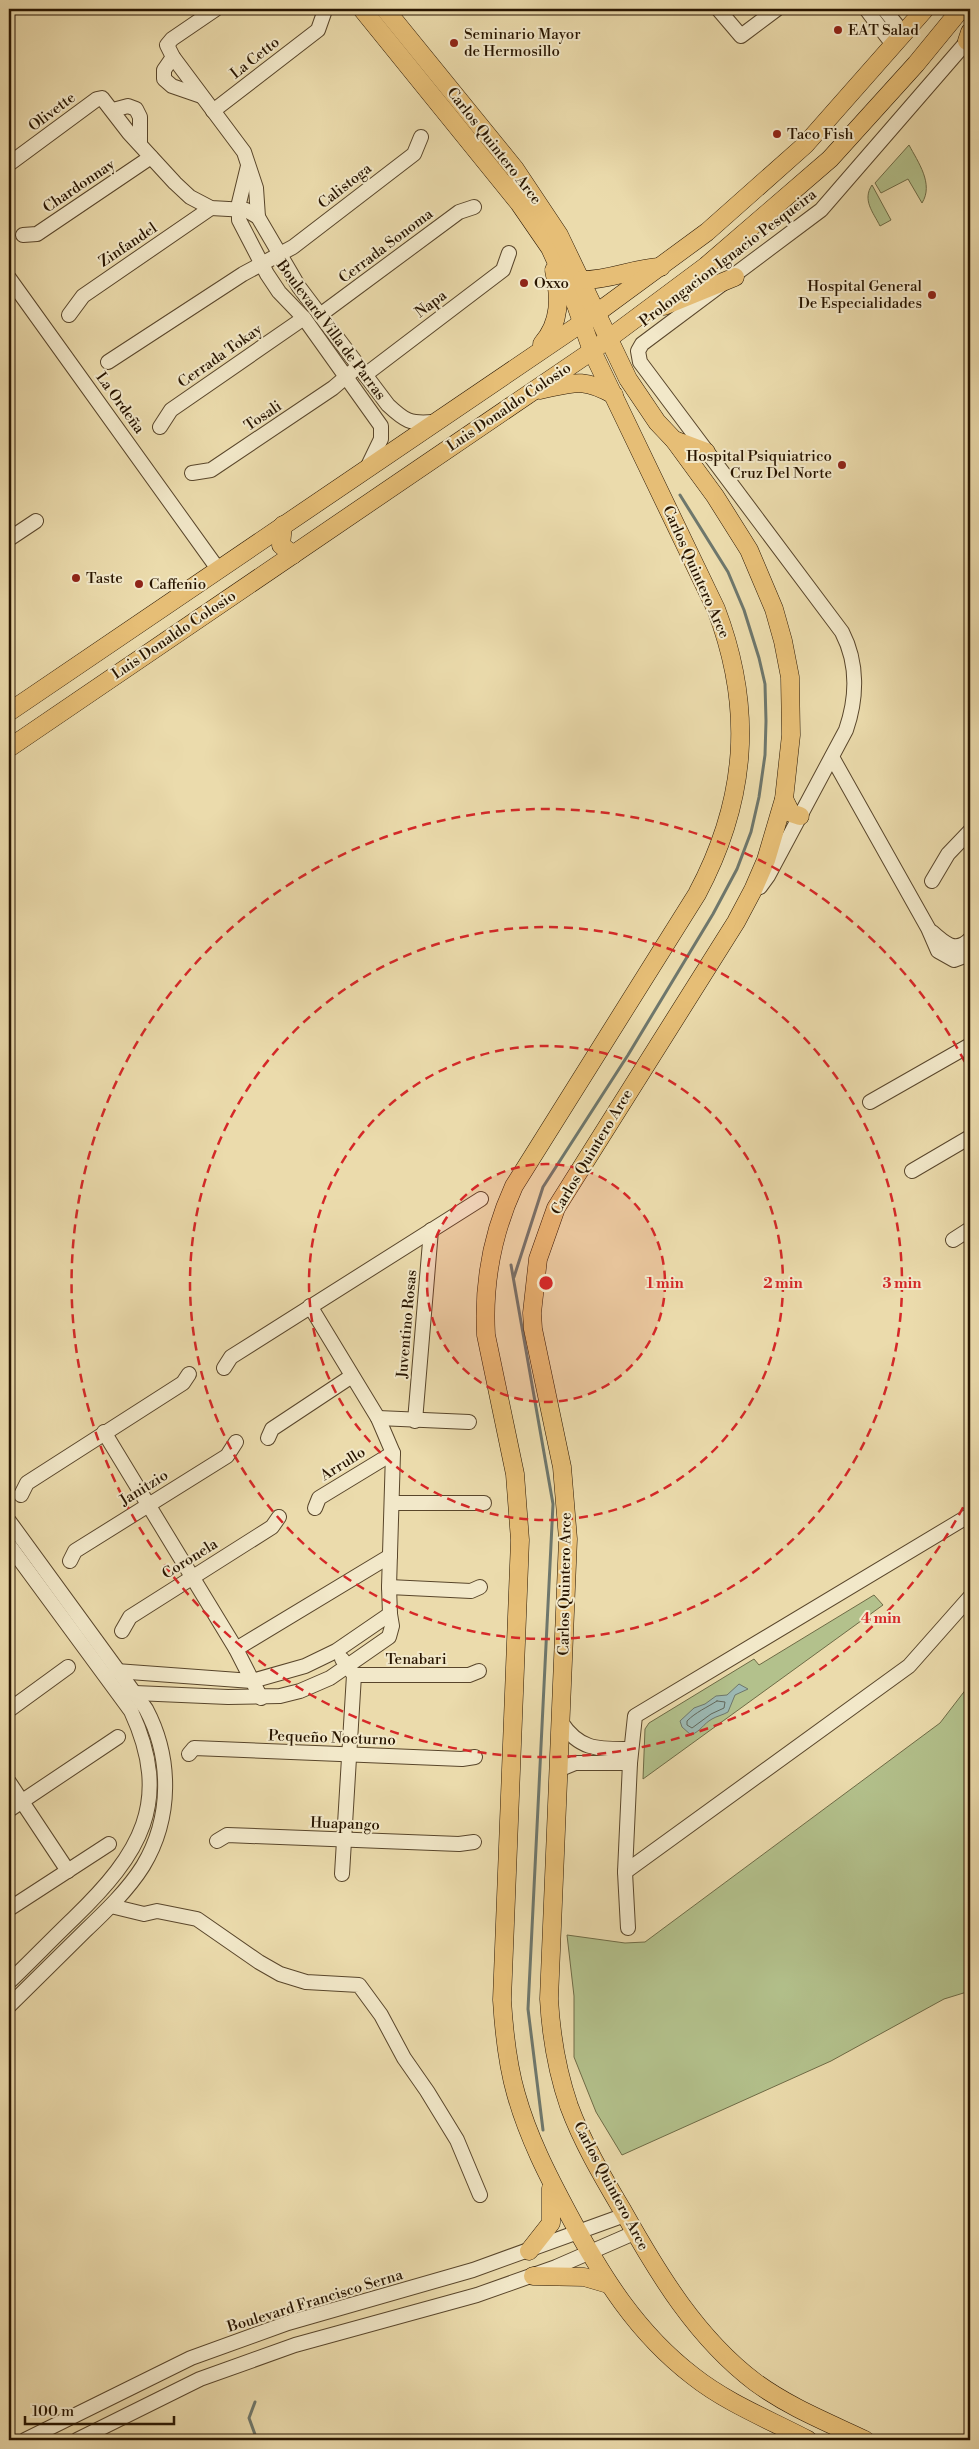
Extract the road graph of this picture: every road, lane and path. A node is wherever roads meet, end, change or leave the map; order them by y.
1 (216, 9) edge
2 (362, 9) edge
3 (385, 9) edge
4 (718, 9) edge
5 (778, 9) edge
6 (866, 9) edge
7 (884, 9) edge
8 (926, 9) edge
9 (961, 9) edge
10 (324, 14) dead end
11 (969, 37) edge
12 (899, 40) junction
13 (411, 41) junction
14 (172, 57) junction
15 (423, 84) junction
16 (451, 91) junction
17 (201, 96) junction
18 (113, 110) junction
19 (213, 111) junction
20 (421, 137) dead end
21 (140, 144) junction
22 (150, 157) junction
23 (9, 164) edge
24 (248, 166) junction
25 (211, 208) junction
26 (474, 208) dead end
27 (238, 209) junction
28 (258, 217) junction
29 (24, 235) dead end
30 (550, 248) junction
31 (509, 253) dead end
32 (280, 255) junction
33 (262, 264) junction
34 (662, 267) junction
35 (734, 277) junction
36 (9, 278) edge
37 (582, 280) junction
38 (598, 312) junction
39 (320, 315) junction
40 (69, 316) dead end
41 (304, 318) junction
42 (636, 318) junction
43 (582, 322) junction
44 (608, 339) junction
45 (592, 350) junction
46 (531, 357) junction
47 (108, 362) dead end
48 (357, 373) junction
49 (532, 391) junction
50 (614, 395) junction
51 (434, 422) junction
52 (160, 427) dead end
53 (674, 440) junction
54 (706, 452) junction
55 (366, 470) junction
56 (192, 473) dead end
57 (36, 521) dead end
58 (283, 525) junction
59 (10, 534) edge
60 (293, 555) junction
61 (218, 569) junction
62 (9, 712) edge
63 (9, 748) edge
64 (832, 756) junction
65 (784, 799) junction
66 (800, 816) junction
67 (970, 830) edge
68 (932, 881) dead end
69 (738, 918) junction
70 (928, 928) junction
71 (970, 938) edge
72 (970, 954) edge
73 (970, 1045) edge
74 (870, 1102) dead end
75 (970, 1137) edge
76 (912, 1171) dead end
77 (480, 1199) dead end
78 (431, 1230) junction
79 (970, 1230) edge
80 (953, 1240) dead end
81 (310, 1306) junction
82 (224, 1368) dead end
83 (189, 1374) dead end
84 (352, 1376) junction
85 (378, 1418) junction
86 (415, 1421) junction
87 (469, 1422) dead end
88 (104, 1432) junction
89 (268, 1438) dead end
90 (236, 1442) dead end
91 (393, 1453) junction
92 (21, 1496) dead end
93 (392, 1503) junction
94 (484, 1503) dead end
95 (148, 1504) junction
96 (315, 1508) dead end
97 (970, 1515) edge
98 (279, 1517) dead end
99 (9, 1521) edge
100 (9, 1545) edge
101 (390, 1556) junction
102 (70, 1561) dead end
103 (192, 1577) junction
104 (389, 1587) junction
105 (480, 1587) dead end
106 (970, 1597) edge
107 (390, 1614) junction
108 (122, 1631) dead end
109 (236, 1649) junction
110 (336, 1651) junction
111 (68, 1667) dead end
112 (120, 1670) junction
113 (350, 1670) junction
114 (479, 1671) dead end
115 (105, 1675) junction
116 (252, 1681) junction
117 (136, 1693) junction
118 (120, 1694) junction
119 (261, 1698) junction
120 (9, 1710) edge
121 (561, 1722) junction
122 (118, 1737) dead end
123 (189, 1754) dead end
124 (349, 1755) junction
125 (598, 1755) junction
126 (630, 1756) junction
127 (476, 1757) dead end
128 (558, 1770) junction
129 (9, 1782) edge
130 (22, 1802) junction
131 (9, 1810) edge
132 (217, 1840) dead end
133 (344, 1840) junction
134 (474, 1842) dead end
135 (109, 1844) dead end
136 (68, 1871) junction
137 (625, 1872) junction
138 (342, 1874) dead end
139 (111, 1906) junction
140 (9, 1909) edge
141 (628, 1928) dead end
142 (9, 1982) edge
143 (9, 2006) edge
144 (551, 2182) junction
145 (480, 2195) dead end
146 (625, 2216) junction
147 (634, 2233) junction
148 (579, 2234) junction
149 (529, 2251) junction
150 (589, 2252) junction
151 (533, 2276) junction
152 (608, 2284) junction
153 (25, 2440) edge
154 (77, 2440) edge
155 (808, 2440) edge
156 (865, 2440) edge

1 - 14 street
2 - 15 main road, Carlos Quintero Arce
3 - 13 main road, Carlos Quintero Arce
4 - 5 street
6 - 12 street
7 - 12 street
8 - 12 main road, Luis Donaldo Colosio
9 - 42 main road, Luis Donaldo Colosio
10 - 19 street, La Cetto
11 - 35 street, Prolongacion Ignacio Pesqueira
12 - 34 main road, Luis Donaldo Colosio
13 - 15 main road
13 - 16 main road, Carlos Quintero Arce
14 - 17 street, Boulevard Villa de Parras
14 - 17 street
15 - 16 main road
15 - 30 main road, Carlos Quintero Arce
16 - 37 main road, Carlos Quintero Arce
17 - 19 street, Boulevard Villa de Parras
18 - 21 street
18 - 21 street
18 - 23 street, Olivette
19 - 24 street, Boulevard Villa de Parras
20 - 32 street, Calistoga
21 - 22 street
22 - 25 street
22 - 29 street, Chardonnay
24 - 27 street
24 - 28 street, Boulevard Villa de Parras
25 - 27 street
25 - 40 street, Zinfandel
26 - 39 street, Cerrada Sonoma
27 - 28 street
27 - 33 street, Boulevard Villa de Parras
28 - 32 street, Boulevard Villa de Parras
30 - 43 main road, Carlos Quintero Arce
30 - 46 main road
31 - 48 street, Napa
32 - 33 street, Calistoga
32 - 39 street, Boulevard Villa de Parras
33 - 41 street, Boulevard Villa de Parras
33 - 47 street, Calistoga
34 - 37 main road
34 - 38 main road, Luis Donaldo Colosio
35 - 42 main road
35 - 54 street, Prolongacion Ignacio Pesqueira
36 - 61 street, La Ordeña
37 - 38 main road, Carlos Quintero Arce
38 - 43 main road, Luis Donaldo Colosio
38 - 44 main road, Carlos Quintero Arce
39 - 48 street, Boulevard Villa de Parras
41 - 48 street, Boulevard Villa de Parras
41 - 52 street, Cerrada Tokay
42 - 44 main road, Luis Donaldo Colosio
43 - 45 main road, Carlos Quintero Arce
43 - 46 main road, Luis Donaldo Colosio
44 - 45 main road, Luis Donaldo Colosio
44 - 53 main road, Carlos Quintero Arce
45 - 49 main road, Luis Donaldo Colosio
45 - 50 main road, Carlos Quintero Arce
46 - 51 main road, Luis Donaldo Colosio
48 - 51 street, Boulevard Villa de Parras
48 - 55 street, Boulevard Villa de Parras
48 - 56 street, Tosali
49 - 50 main road
49 - 60 main road, Luis Donaldo Colosio
50 - 144 main road, Carlos Quintero Arce
51 - 55 main road, Luis Donaldo Colosio
53 - 54 main road
53 - 65 main road, Carlos Quintero Arce
54 - 64 street
55 - 58 main road, Luis Donaldo Colosio
57 - 59 street
58 - 60 main road
58 - 61 main road, Luis Donaldo Colosio
60 - 63 main road, Luis Donaldo Colosio
61 - 62 main road, Luis Donaldo Colosio
64 - 66 street
64 - 70 street
65 - 66 main road
65 - 69 main road, Carlos Quintero Arce
66 - 69 street
67 - 68 street
69 - 121 main road, Carlos Quintero Arce
70 - 71 street
70 - 72 street
73 - 74 street
75 - 76 street
77 - 78 street
78 - 81 street
78 - 86 street, Juventino Rosas
79 - 80 street
81 - 82 street
81 - 84 street
83 - 88 street
84 - 85 street
84 - 89 street
85 - 86 street
85 - 91 street
86 - 87 street
88 - 92 street
88 - 95 street
90 - 95 street, Janitzio
91 - 93 street
91 - 96 street, Arrullo
93 - 94 street
93 - 101 street
95 - 102 street, Janitzio
95 - 103 street
97 - 126 street
98 - 103 street, Coronela
99 - 112 street
100 - 115 street
101 - 104 street
101 - 109 street
103 - 108 street, Coronela
103 - 109 street
104 - 105 street
104 - 107 street
106 - 137 street
107 - 110 street
107 - 113 street
109 - 116 street
110 - 113 street
110 - 116 street
111 - 120 street
112 - 115 street
112 - 116 street
112 - 117 street
113 - 114 street, Tenabari
113 - 119 street
113 - 124 street
115 - 118 street
116 - 119 street
117 - 118 street
117 - 119 street
117 - 139 street
118 - 142 street
121 - 125 street
121 - 128 main road, Carlos Quintero Arce
122 - 130 street
123 - 124 street, Pequeño Nocturno
124 - 127 street, Pequeño Nocturno
124 - 133 street
125 - 126 street
125 - 128 street
126 - 137 street
128 - 146 main road, Carlos Quintero Arce
129 - 130 street
130 - 131 street
130 - 136 street
132 - 133 street, Huapango
133 - 134 street, Huapango
133 - 138 street
135 - 136 street
136 - 140 street
137 - 141 street
139 - 143 street
139 - 145 street
144 - 148 main road, Carlos Quintero Arce
144 - 149 main road
146 - 147 main road, Carlos Quintero Arce
146 - 148 street, Boulevard Francisco Serna
147 - 150 street
147 - 156 main road, Carlos Quintero Arce
148 - 149 street, Boulevard Francisco Serna
148 - 150 main road, Carlos Quintero Arce
149 - 153 street, Boulevard Francisco Serna
150 - 151 street
150 - 152 main road, Carlos Quintero Arce
151 - 152 main road
151 - 154 street
152 - 155 main road, Carlos Quintero Arce

